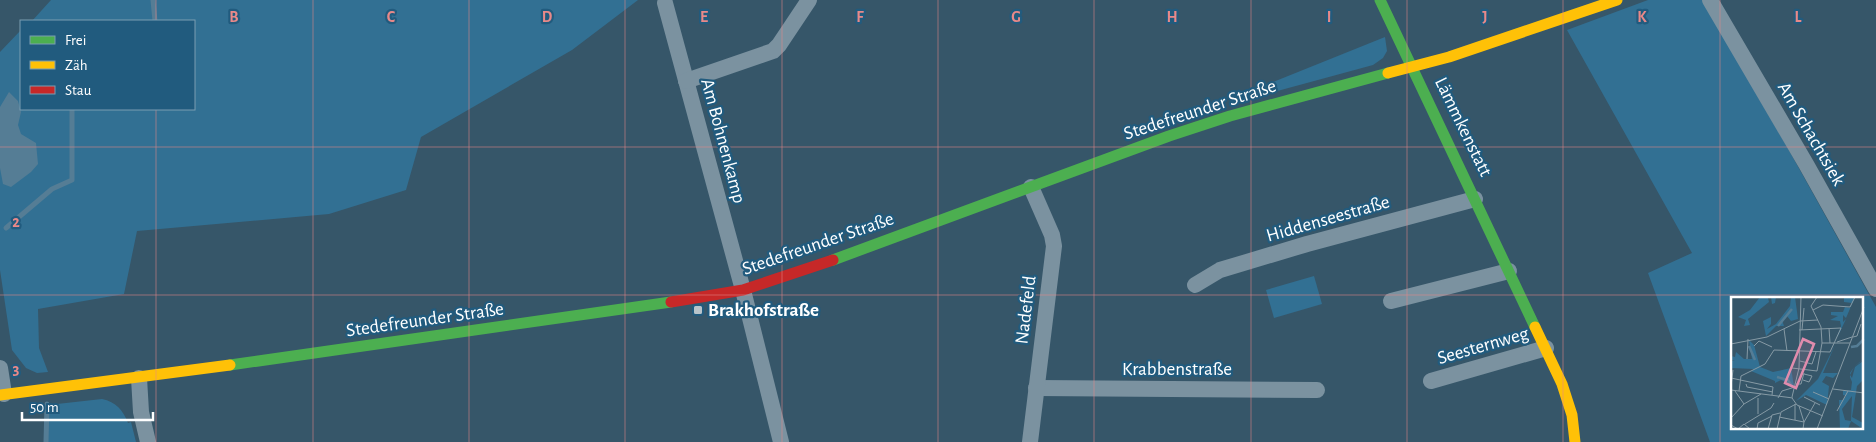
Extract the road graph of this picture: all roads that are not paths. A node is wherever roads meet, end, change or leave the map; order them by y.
1 (809, 0) edge
2 (1380, 0) edge
3 (1617, 0) edge
4 (1710, 0) edge
5 (665, 3) dead end
6 (1412, 68) junction
7 (686, 81) junction
8 (1031, 187) junction
9 (1475, 199) junction
10 (1509, 271) junction
11 (1195, 285) dead end
12 (1876, 289) edge
13 (743, 290) junction
14 (1391, 301) dead end
15 (1546, 348) junction
16 (0, 368) edge
17 (139, 378) junction
18 (1431, 382) dead end
19 (1036, 388) junction
20 (1317, 390) dead end
21 (2, 395) edge
22 (148, 442) edge
23 (781, 442) edge
24 (1030, 442) edge
25 (1576, 442) edge

1 - 7 street
2 - 6 street, Lämmkenstatt
3 - 6 street, Stedefreunder Straße
4 - 12 street, Am Schachtsiek
5 - 7 street, Am Bohnenkamp
6 - 8 street, Stedefreunder Straße
6 - 9 street, Lämmkenstatt
7 - 13 street, Am Bohnenkamp
8 - 13 street, Stedefreunder Straße
8 - 19 street, Nadefeld
9 - 10 street, Lämmkenstatt
9 - 11 street, Hiddenseestraße
10 - 14 street
10 - 15 street, Lämmkenstatt
13 - 17 street, Stedefreunder Straße
13 - 23 street
15 - 18 street, Seesternweg
15 - 25 street, Lämmkenstatt
16 - 21 street
17 - 21 street, Stedefreunder Straße
17 - 22 street
19 - 20 street, Krabbenstraße
19 - 24 street, Nadefeld

